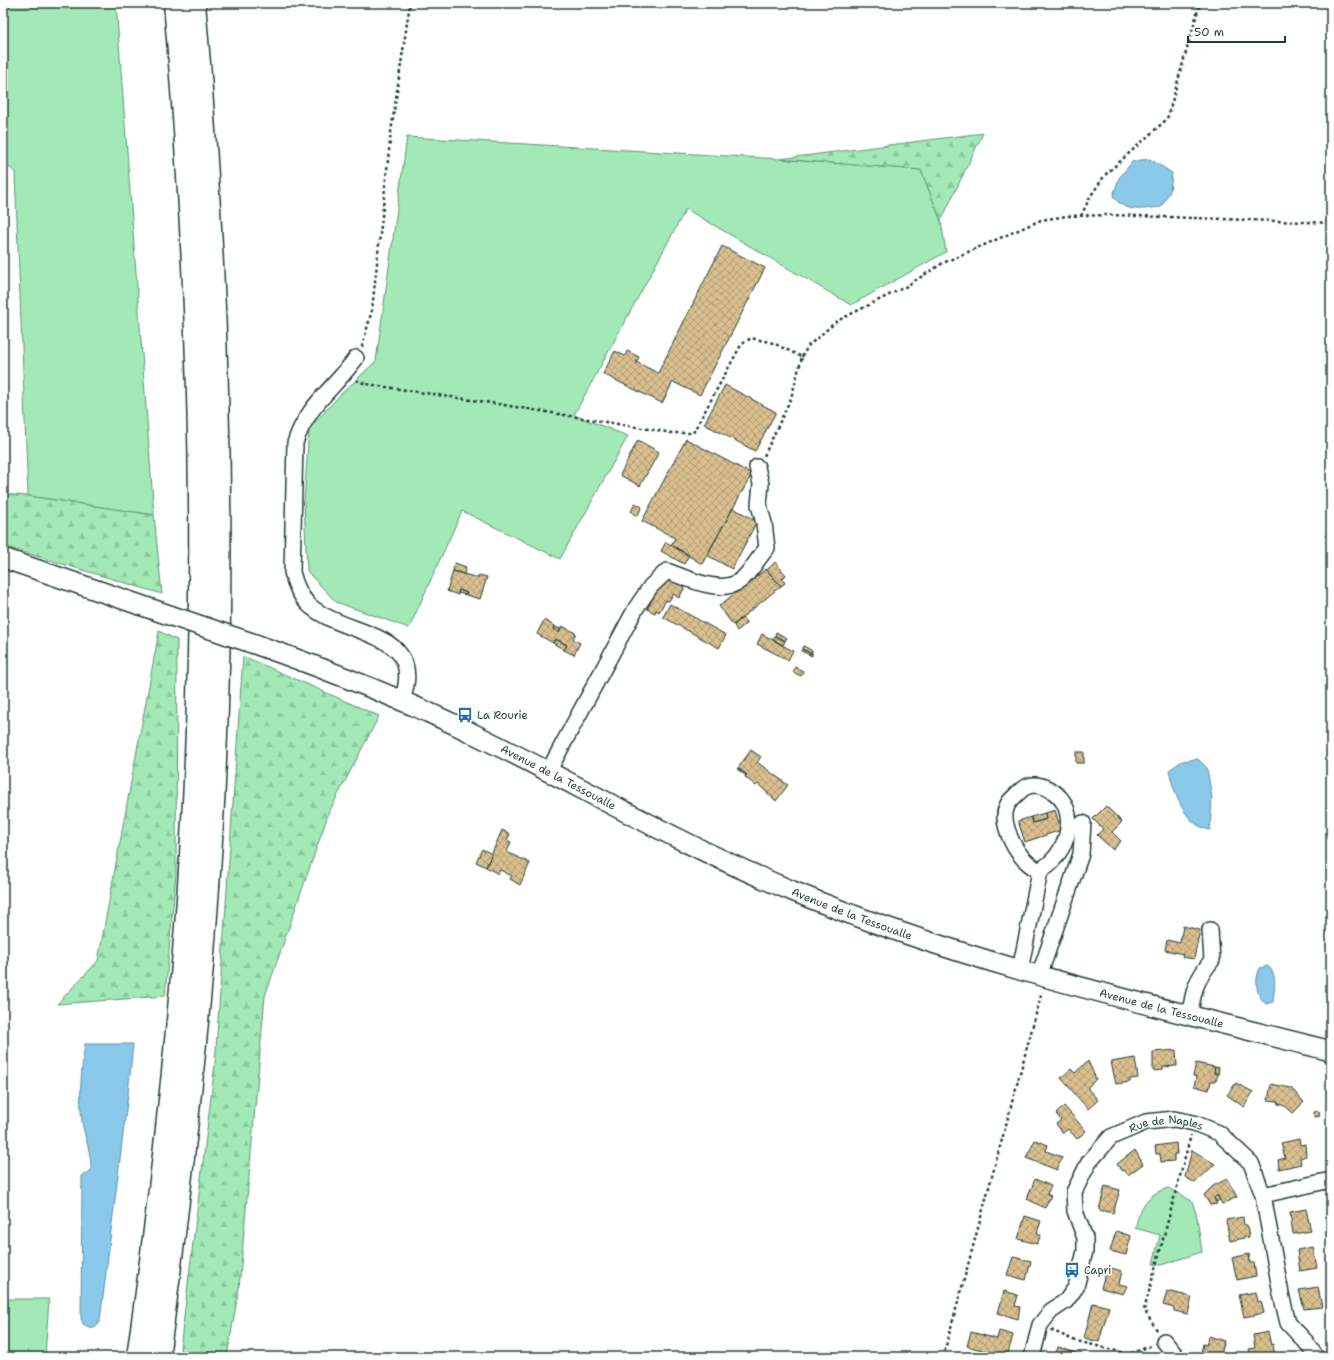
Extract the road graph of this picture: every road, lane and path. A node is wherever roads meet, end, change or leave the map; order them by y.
1 (175, 3) edge
2 (194, 3) edge
3 (410, 3) edge
4 (1200, 3) edge
5 (1082, 216) junction
6 (1331, 223) edge
7 (802, 357) junction
8 (356, 358) joint
9 (346, 373) junction
10 (757, 467) joint
11 (3, 558) edge
12 (402, 700) junction
13 (548, 772) junction
14 (1083, 823) dead end
15 (1040, 871) junction
16 (1210, 930) dead end
17 (1020, 970) junction
18 (1042, 977) junction
19 (1190, 1015) junction
20 (1331, 1051) edge
21 (1194, 1123) junction
22 (1331, 1180) edge
23 (1263, 1195) junction
24 (1040, 1325) junction
25 (1164, 1341) junction
26 (138, 1357) edge
27 (158, 1357) edge
28 (943, 1357) edge
29 (1032, 1357) edge
30 (1177, 1357) edge
31 (1316, 1357) edge

1 - 26 highway
2 - 27 highway
3 - 8 path
4 - 5 path
5 - 6 path
5 - 7 path
7 - 9 path
7 - 10 path
8 - 9 street
9 - 12 street
10 - 13 street
11 - 12 main road, Avenue de la Tessoualle, bridge
12 - 13 main road, Avenue de la Tessoualle
13 - 17 main road, Avenue de la Tessoualle
14 - 18 street
15 - 15 street
15 - 17 street
16 - 19 street
17 - 18 main road, Avenue de la Tessoualle
18 - 19 main road, Avenue de la Tessoualle
18 - 28 path
19 - 20 main road, Avenue de la Tessoualle
21 - 23 street, Rue de Naples
21 - 24 street, Rue de Naples
21 - 25 path
22 - 23 street
23 - 31 street, Rue de Naples
24 - 25 path
24 - 29 street, Rue de Naples
25 - 30 street

